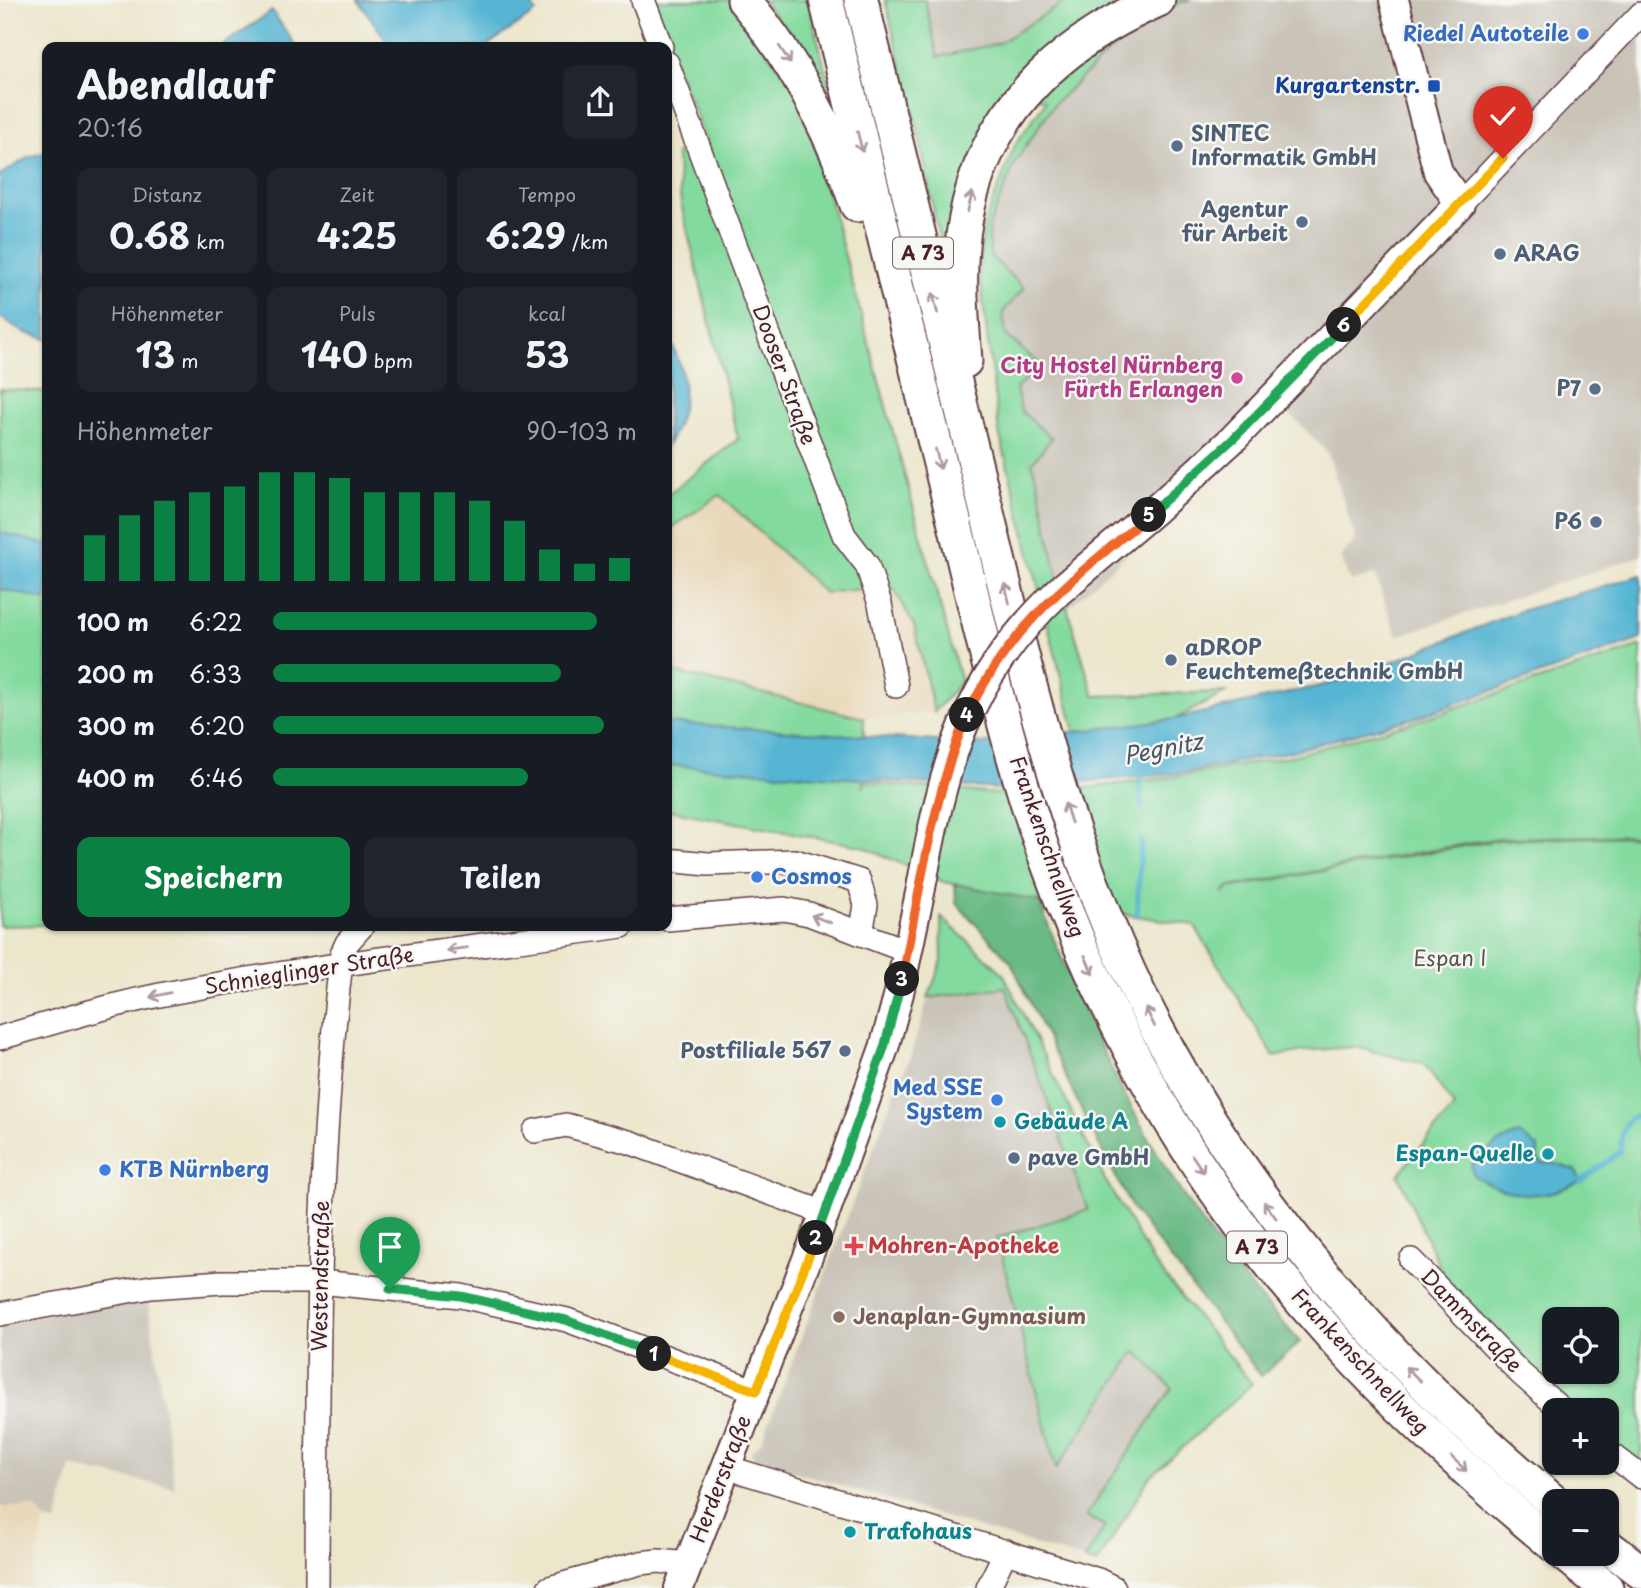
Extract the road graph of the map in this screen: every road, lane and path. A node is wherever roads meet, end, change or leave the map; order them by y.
1 (643, 0) edge
2 (744, 0) edge
3 (826, 0) edge
4 (861, 0) edge
5 (1158, 0) edge
6 (1394, 0) edge
7 (1641, 14) edge
8 (659, 42) edge
9 (672, 76) edge
10 (1460, 204) junction
11 (922, 393) junction
12 (970, 441) junction
13 (896, 686) dead end
14 (672, 860) edge
15 (672, 919) edge
16 (358, 931) edge
17 (586, 931) edge
18 (861, 934) junction
19 (908, 951) junction
20 (340, 965) junction
21 (0, 1038) edge
22 (535, 1131) dead end
23 (825, 1213) junction
24 (1411, 1260) dead end
25 (319, 1282) junction
26 (0, 1314) edge
27 (756, 1391) junction
28 (1548, 1398) edge
29 (1619, 1460) edge
30 (726, 1467) junction
31 (1641, 1477) edge
32 (1542, 1492) edge
33 (1542, 1535) edge
34 (1006, 1551) junction
35 (1619, 1555) edge
36 (1579, 1566) edge
37 (1641, 1572) edge
38 (684, 1576) edge
39 (317, 1588) edge
40 (549, 1588) edge
41 (988, 1588) edge
42 (1114, 1588) edge
43 (1606, 1588) edge

1 - 8 street
2 -> 11 highway
3 -> 11 highway, Frankenschnellweg / A 73
12 -> 4 highway, Frankenschnellweg / A 73
12 -> 5 highway
6 - 10 main road
7 - 10 street
9 - 13 street, Dooser Straße
10 - 19 main road, Herderstraße, bridge
11 -> 33 highway, Frankenschnellweg / A 73
32 -> 12 highway, Frankenschnellweg / A 73
14 - 18 street
18 -> 15 street
16 - 20 street
17 -> 20 street, Schnieglinger Straße
18 - 19 street
19 - 23 main road, Herderstraße
20 -> 21 street, Schnieglinger Straße
20 - 25 street, Westendstraße
22 - 23 street
23 - 27 main road, Herderstraße
24 - 28 street, Dammstraße
25 - 26 street
25 - 27 street
25 - 39 street, Westendstraße
27 - 30 main road, Herderstraße
29 - 31 street
30 - 34 street
30 - 38 main road, Herderstraße
34 - 41 street
34 - 42 street
35 - 37 highway
36 - 43 highway
38 - 40 street

